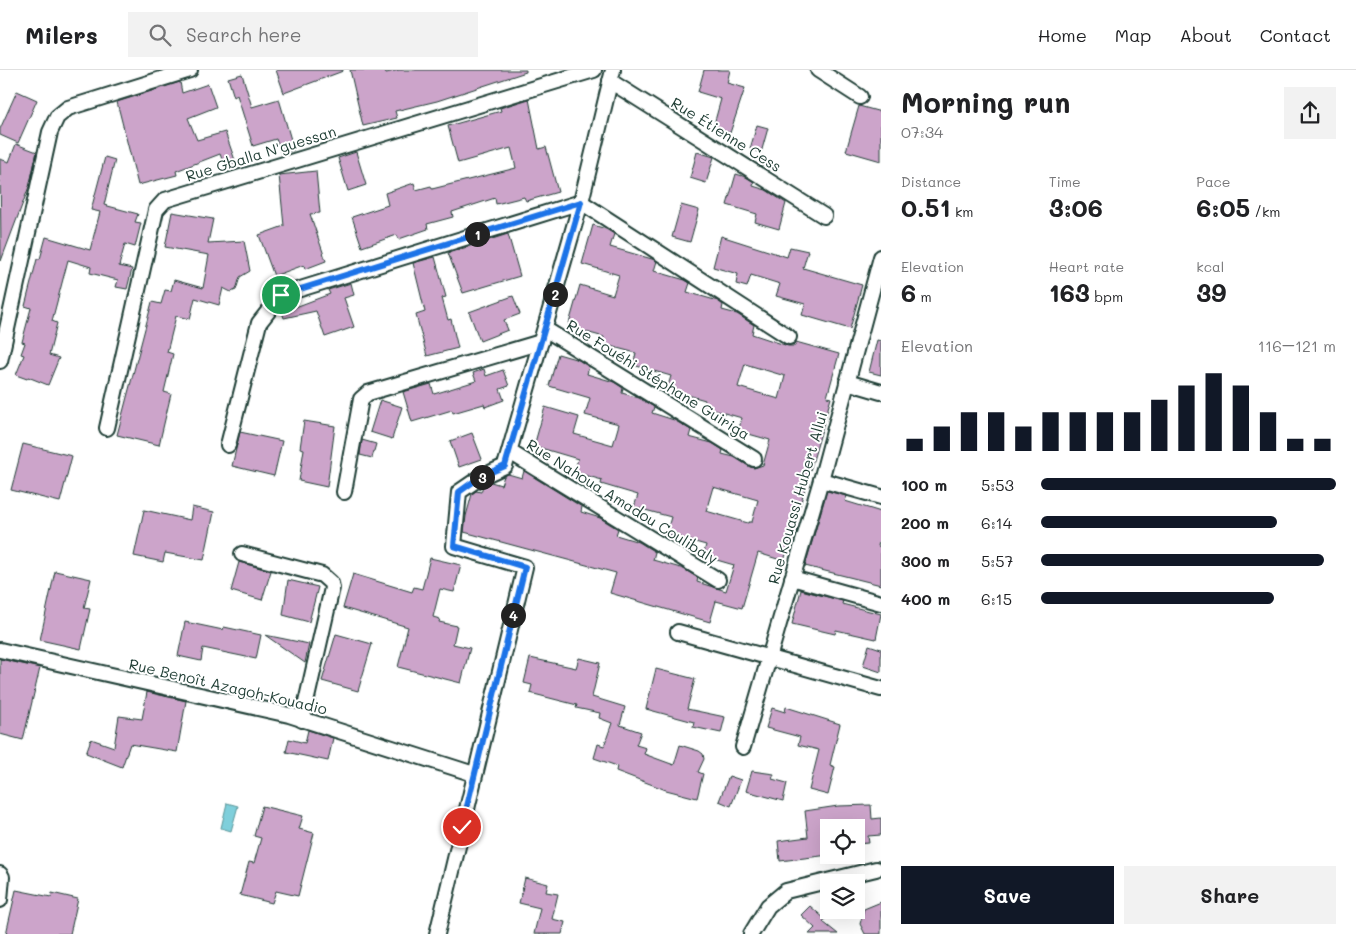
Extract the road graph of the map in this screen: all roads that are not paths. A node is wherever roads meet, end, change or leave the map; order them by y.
1 (190, 70) edge
2 (594, 70) edge
3 (818, 70) edge
4 (612, 76) edge
5 (860, 97) dead end
6 (581, 202) junction
7 (824, 216) dead end
8 (881, 257) edge
9 (877, 285) edge
10 (543, 335) junction
11 (789, 337) dead end
12 (0, 361) edge
13 (847, 382) junction
14 (881, 392) edge
15 (107, 428) dead end
16 (228, 445) dead end
17 (510, 452) junction
18 (754, 459) dead end
19 (821, 480) junction
20 (344, 492) dead end
21 (881, 497) edge
22 (242, 554) dead end
23 (792, 578) junction
24 (718, 580) dead end
25 (881, 603) edge
26 (678, 632) dead end
27 (0, 650) edge
28 (769, 657) junction
29 (881, 689) edge
30 (302, 720) junction
31 (743, 747) dead end
32 (474, 774) junction
33 (876, 869) dead end
34 (0, 874) edge
35 (0, 900) edge
36 (437, 934) edge
37 (751, 934) edge

1 - 12 street
2 - 15 street, Rue Gballa N'guessan
3 - 5 street
4 - 6 street
4 - 7 street, Rue Étienne Cess
6 - 10 street
6 - 11 street
6 - 16 street
8 - 9 street, Rue Kouassi Hubert Allui
9 - 13 street, Rue Kouassi Hubert Allui
10 - 17 street
10 - 18 street, Rue Fouéhi Stéphane Guiriga
10 - 20 street
13 - 14 street
13 - 19 street, Rue Kouassi Hubert Allui
17 - 24 street, Rue Nahoua Amadou Coulibaly
17 - 32 street
19 - 21 street
19 - 23 street, Rue Kouassi Hubert Allui
22 - 30 street
23 - 25 street
23 - 28 street, Rue Kouassi Hubert Allui
26 - 28 street
27 - 30 street, Rue Benoît Azagoh-Kouadio
28 - 29 street
28 - 31 street, Rue Kouassi Hubert Allui
30 - 32 street, Rue Benoît Azagoh-Kouadio
32 - 36 street
33 - 37 street
34 - 35 street

